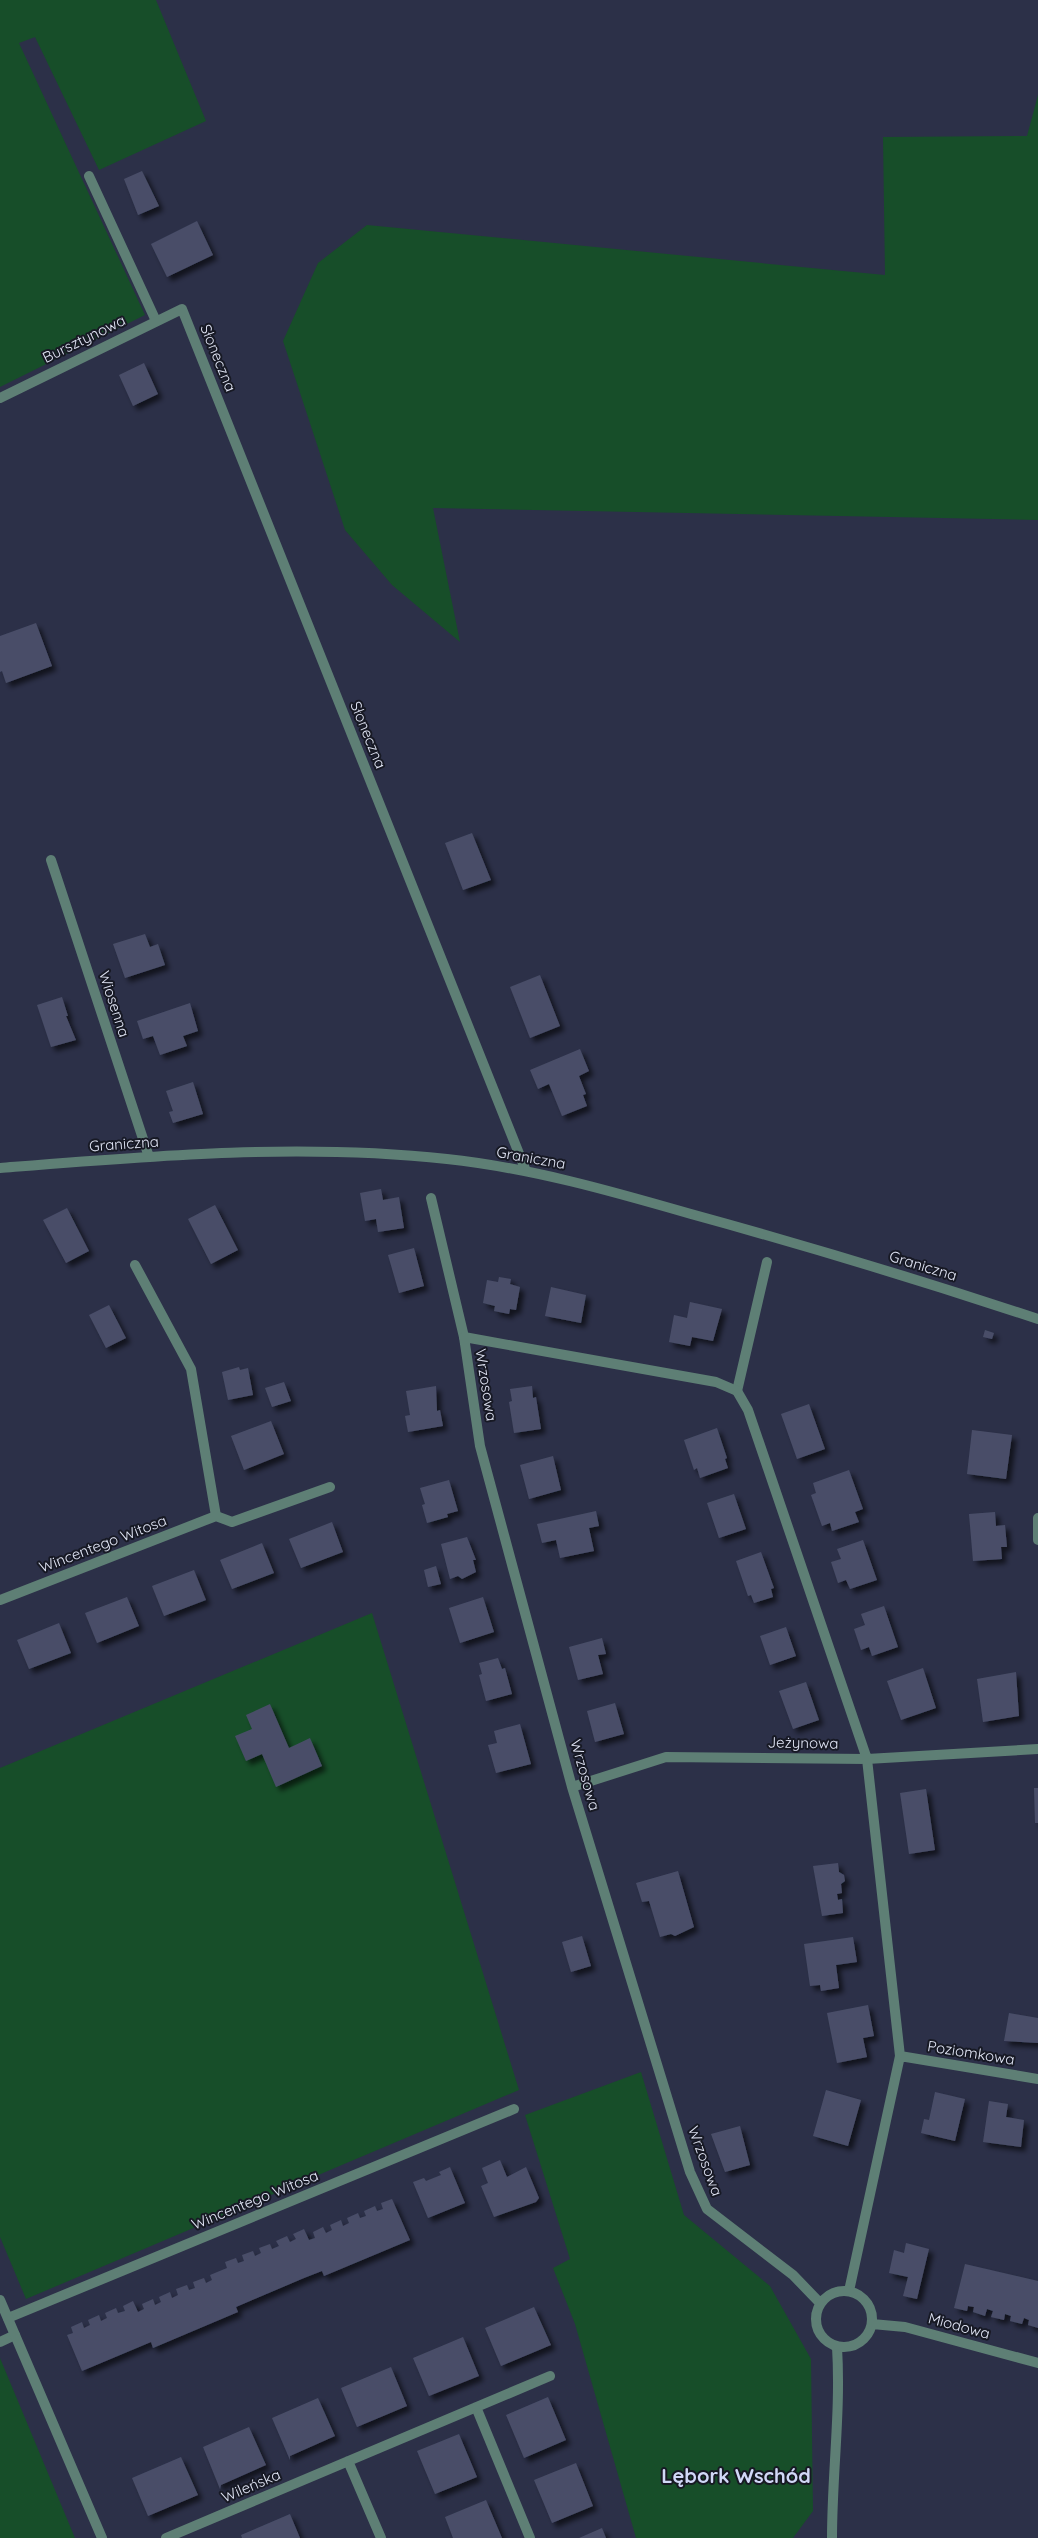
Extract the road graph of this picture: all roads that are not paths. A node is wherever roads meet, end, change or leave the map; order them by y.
1 (89, 176) dead end
2 (182, 309) joint
3 (156, 320) junction
4 (0, 398) edge
5 (51, 860) dead end
6 (149, 1157) junction
7 (0, 1168) edge
8 (526, 1171) junction
9 (431, 1198) dead end
10 (767, 1262) dead end
11 (136, 1264) dead end
12 (1038, 1319) edge
13 (464, 1337) junction
14 (737, 1391) junction
15 (330, 1487) dead end
16 (216, 1516) junction
17 (1038, 1518) edge
18 (1038, 1540) edge
19 (0, 1600) edge
20 (1038, 1749) edge
21 (866, 1759) junction
22 (572, 1787) junction
23 (900, 2056) junction
24 (1038, 2078) edge
25 (514, 2109) dead end
26 (849, 2291) junction
27 (0, 2300) edge
28 (820, 2303) junction
29 (8, 2318) junction
30 (872, 2324) junction
31 (15, 2335) junction
32 (0, 2342) edge
33 (837, 2347) junction
34 (1038, 2362) edge
35 (550, 2376) dead end
36 (476, 2407) junction
37 (348, 2461) junction
38 (102, 2538) edge
39 (166, 2538) edge
40 (381, 2538) edge
41 (530, 2538) edge
42 (832, 2538) edge

1 - 3 street
2 - 3 street, Bursztynowa
2 - 8 street, Słoneczna
3 - 4 street, Bursztynowa
5 - 6 street, Wiosenna
6 - 7 street, Graniczna
6 - 8 street, Graniczna
8 - 12 street, Graniczna
9 - 13 street, Wrzosowa
10 - 14 street
11 - 16 street
13 - 14 street
13 - 22 street, Wrzosowa
14 - 21 street
15 - 16 street, Wincentego Witosa
16 - 19 street, Wincentego Witosa
17 - 18 street
20 - 21 street, Jeżynowa
21 - 22 street, Jeżynowa
21 - 23 street
22 - 28 street, Wrzosowa
23 - 24 street, Poziomkowa
23 - 26 street
25 - 29 street, Wincentego Witosa
26 - 28 street
26 - 30 street
27 - 29 street
28 - 33 street
29 - 31 street
30 - 33 street
30 - 34 street, Miodowa
31 - 32 street
31 - 38 street
33 - 42 street
35 - 36 street, Wileńska
36 - 37 street, Wileńska
36 - 41 street
37 - 39 street, Wileńska
37 - 40 street

